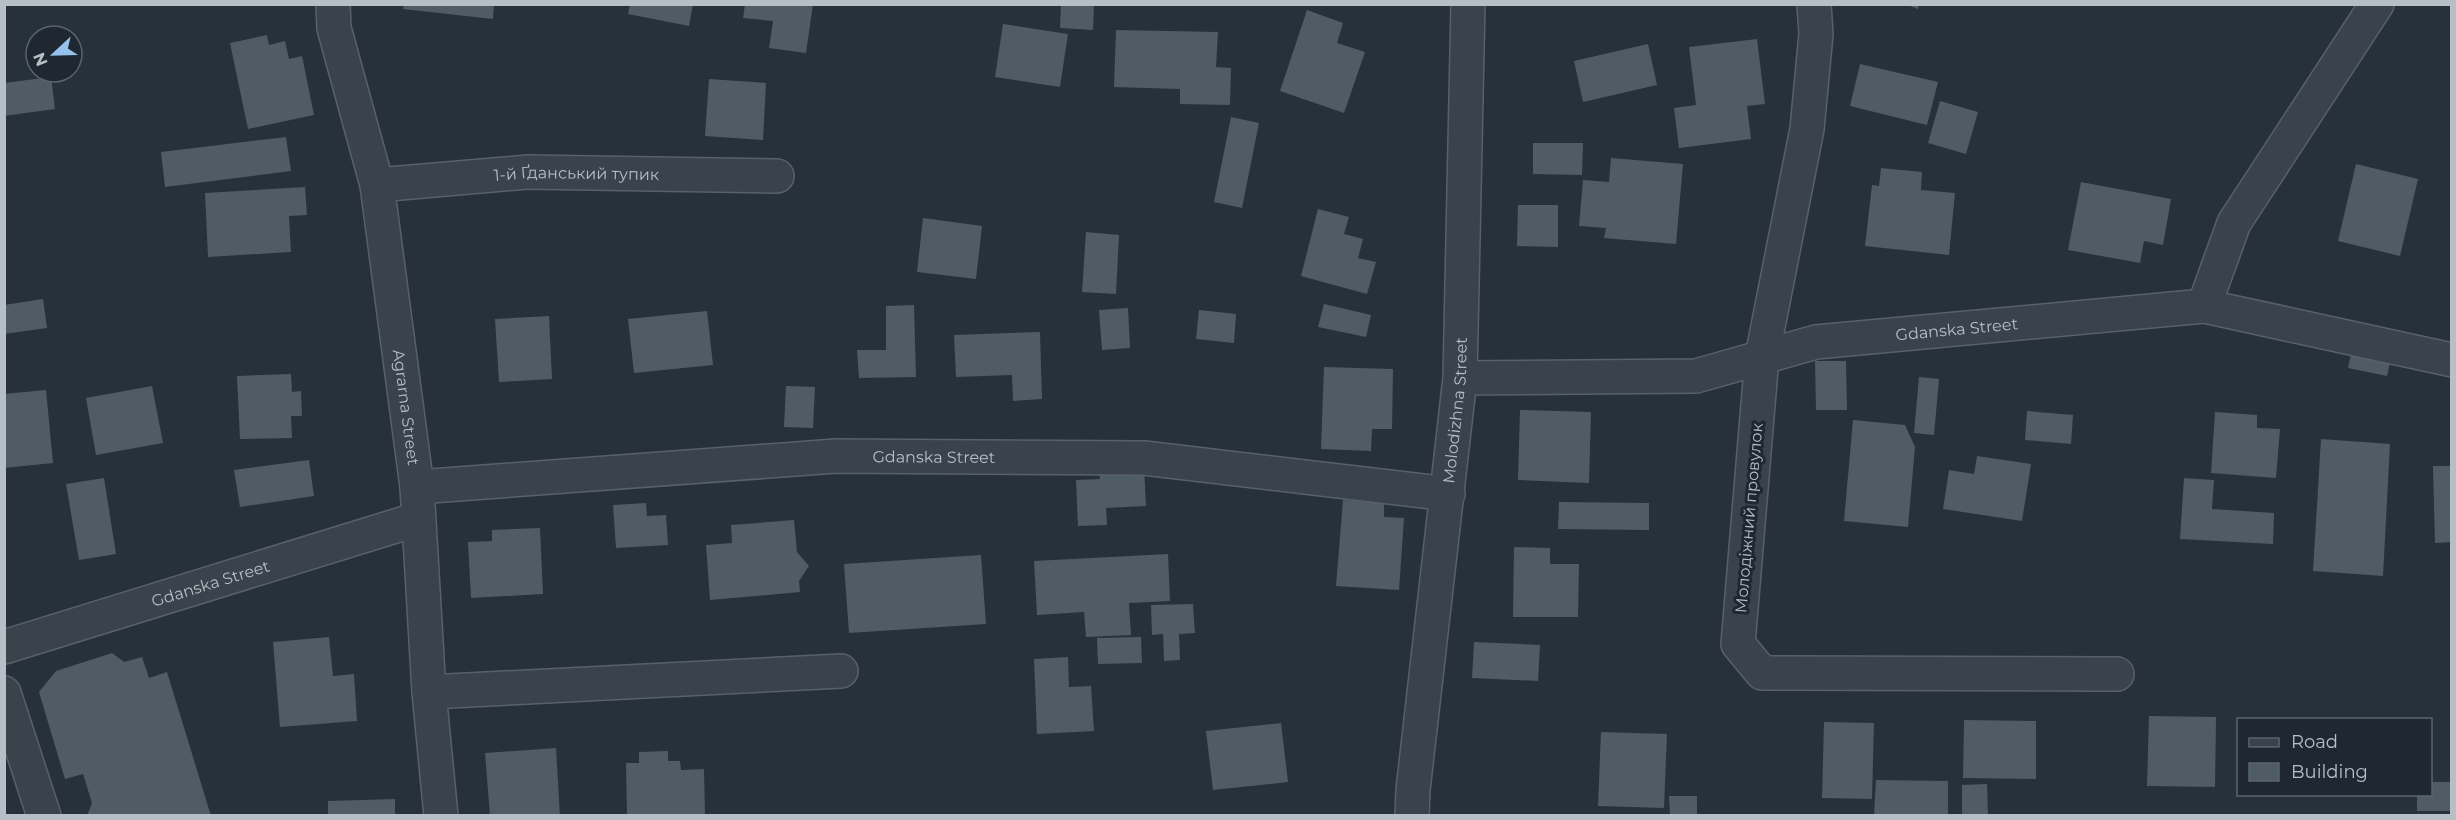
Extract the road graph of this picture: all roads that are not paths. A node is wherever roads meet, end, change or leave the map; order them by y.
1 (333, 4) edge
2 (1468, 4) edge
3 (1814, 4) edge
4 (2377, 4) edge
5 (777, 176) dead end
6 (377, 185) junction
7 (2204, 306) junction
8 (1762, 357) junction
9 (2451, 360) edge
10 (1460, 378) junction
11 (417, 487) junction
12 (1448, 494) junction
13 (418, 519) junction
14 (4, 648) edge
15 (841, 671) dead end
16 (2117, 674) dead end
17 (429, 692) junction
18 (4, 693) edge
19 (44, 816) edge
20 (441, 816) edge
21 (1413, 816) edge

1 - 6 street, Agrarna Street
2 - 10 street, Molodizhna Street
3 - 8 street, Молодіжний провулок
4 - 7 street
5 - 6 street, 1-й Ґданський тупик
6 - 11 street, Agrarna Street
7 - 8 street, Gdanska Street
7 - 9 street, Gdanska Street
8 - 10 street, Gdanska Street
8 - 16 street, Молодіжний провулок
10 - 12 street, Molodizhna Street
11 - 12 street, Gdanska Street
11 - 13 street, Agrarna Street
12 - 21 street, Molodizhna Street
13 - 14 street, Gdanska Street
13 - 17 street, Agrarna Street
15 - 17 street
17 - 20 street, Agrarna Street
18 - 19 street

